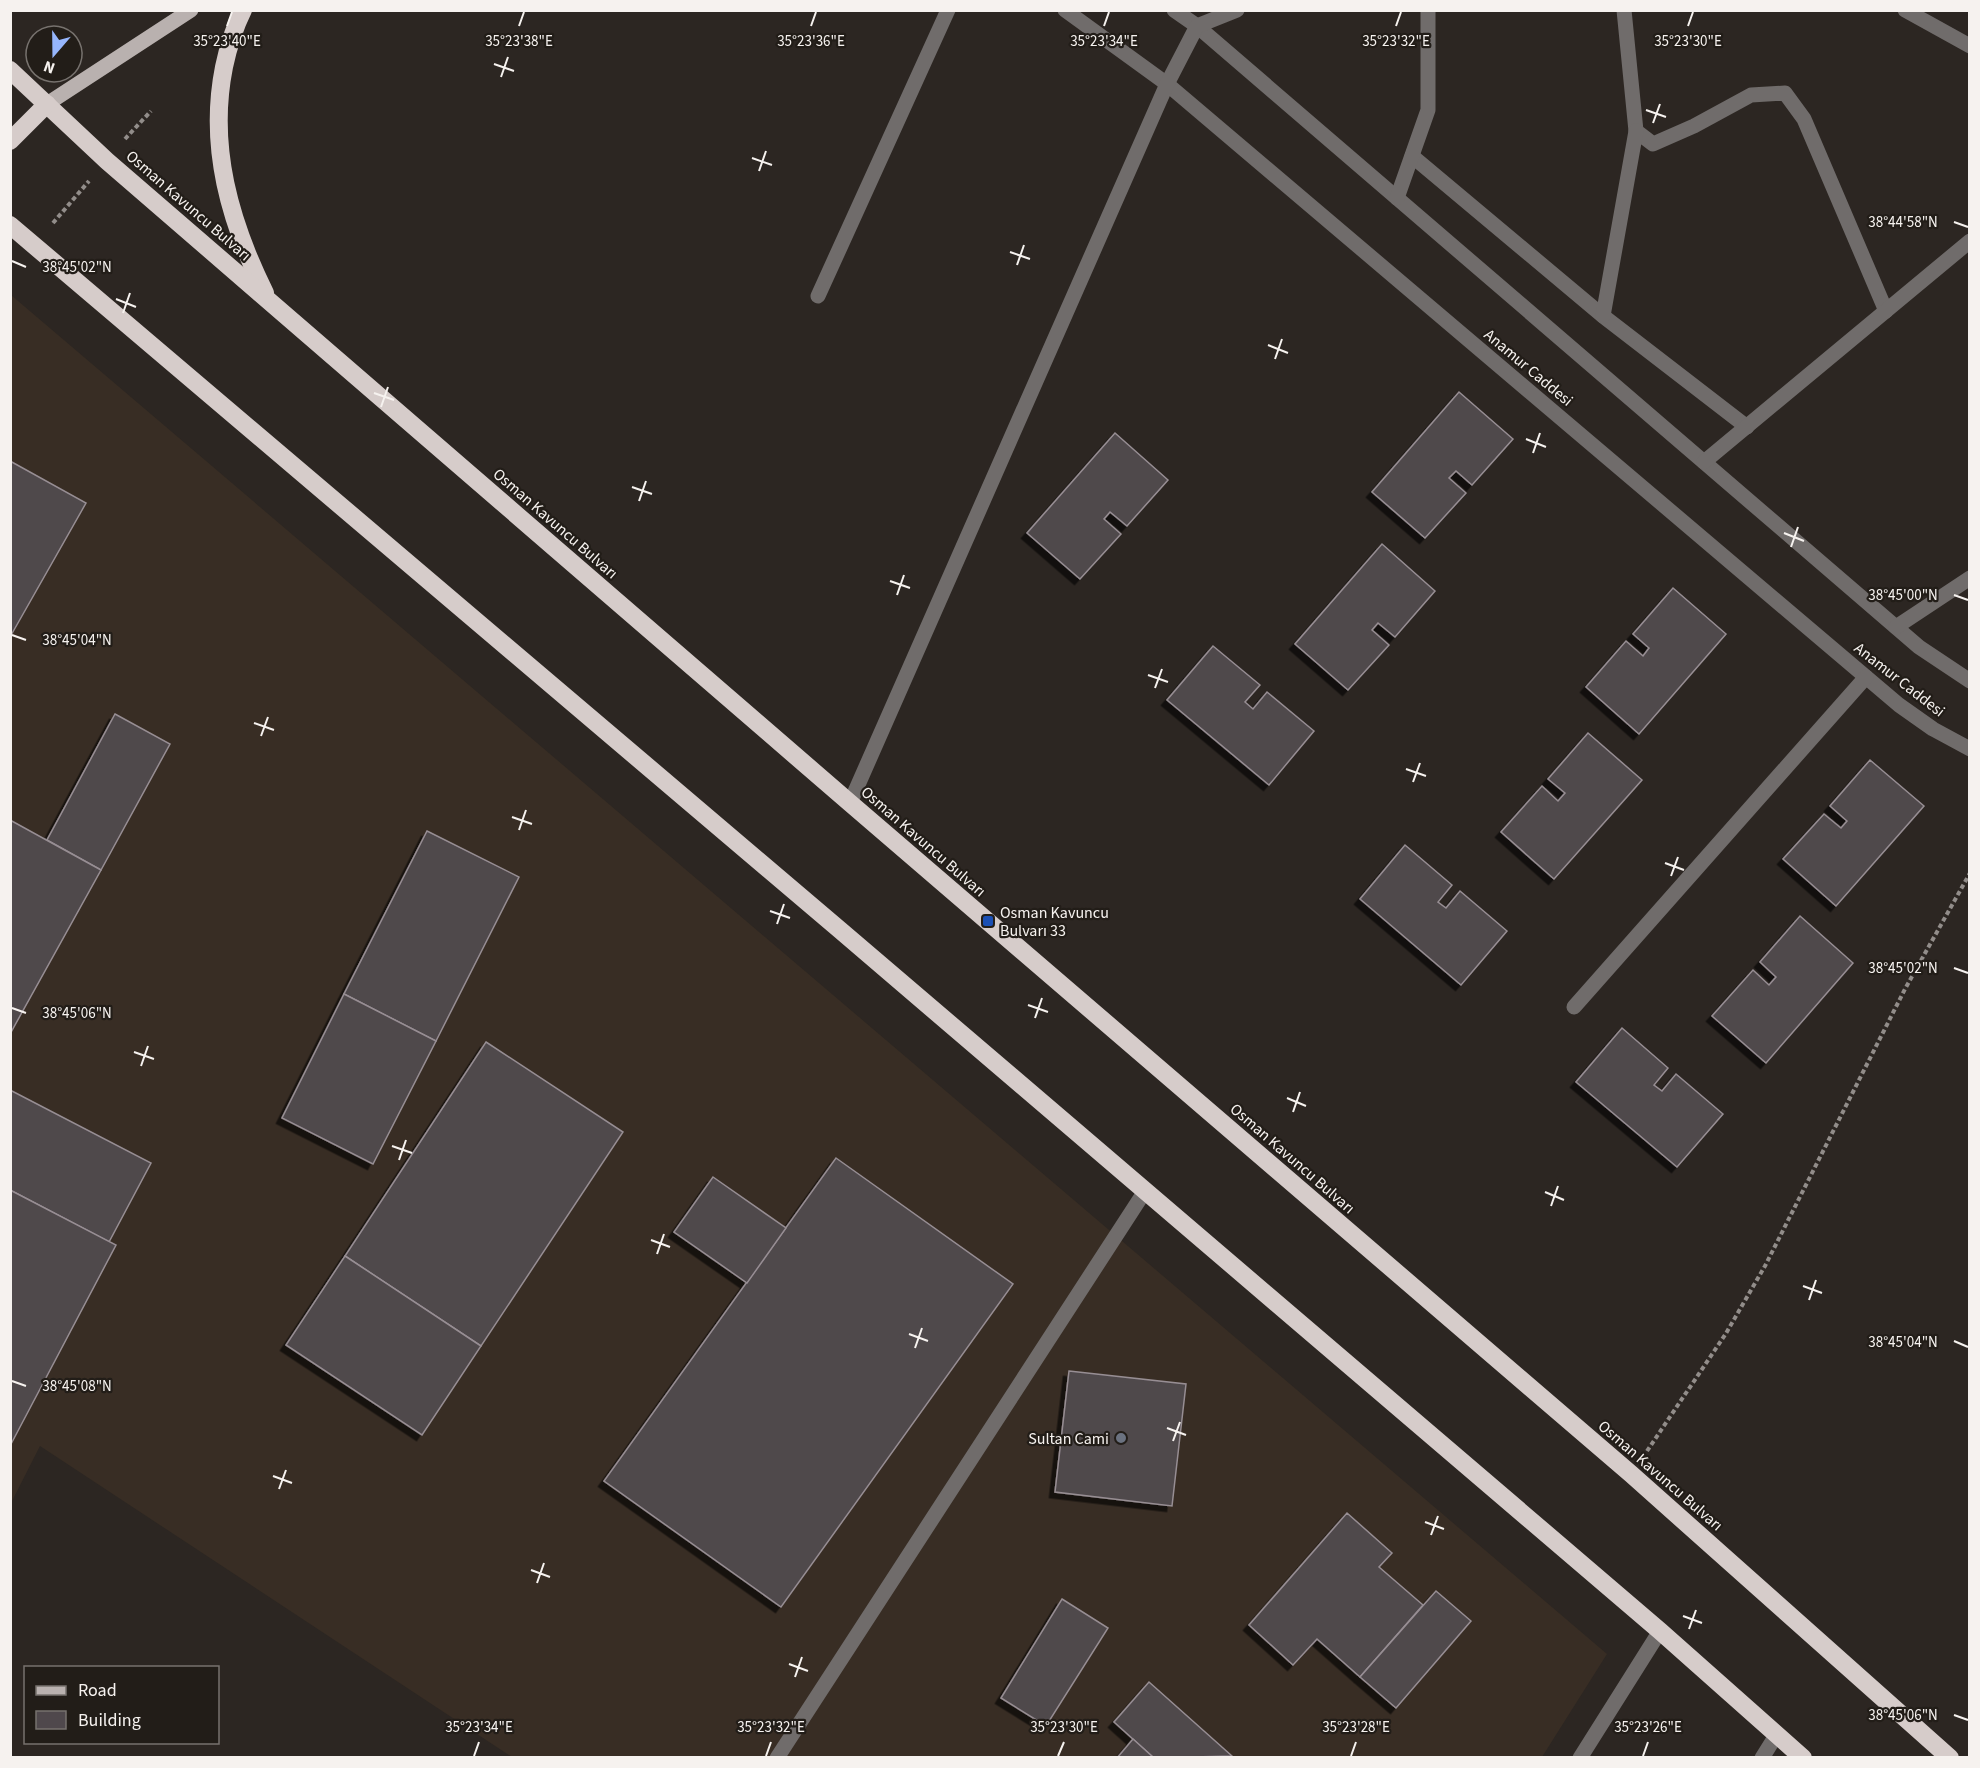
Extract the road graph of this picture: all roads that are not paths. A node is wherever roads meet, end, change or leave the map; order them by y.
1 (191, 10) edge
2 (243, 10) edge
3 (948, 10) edge
4 (1065, 10) edge
5 (1174, 10) edge
6 (1237, 10) edge
7 (1428, 10) edge
8 (1624, 10) edge
9 (1905, 10) edge
10 (1197, 26) junction
11 (1970, 46) edge
12 (10, 70) edge
13 (1167, 84) junction
14 (47, 104) junction
15 (1636, 130) junction
16 (10, 141) edge
17 (1412, 156) junction
18 (1397, 198) junction
19 (10, 225) edge
20 (1970, 241) edge
21 (819, 296) dead end
22 (269, 300) junction
23 (1886, 311) junction
24 (1603, 316) junction
25 (1747, 427) junction
26 (1704, 462) junction
27 (1970, 578) edge
28 (1896, 627) junction
29 (1866, 676) junction
30 (1970, 681) edge
31 (1970, 749) edge
32 (850, 803) junction
33 (1574, 1007) dead end
34 (1145, 1191) junction
35 (1660, 1631) junction
36 (1777, 1734) junction
37 (777, 1758) edge
38 (1580, 1758) edge
39 (1762, 1758) edge
40 (1803, 1758) edge
41 (1950, 1758) edge

1 - 14 main road
2 - 22 highway
3 - 21 street
4 - 13 street, Anamur Caddesi
5 - 10 street
6 - 10 street
7 - 17 street
8 - 15 street
9 - 11 street
10 - 13 street
10 - 18 street
12 - 14 highway, Osman Kavuncu Bulvarı
13 - 29 street, Anamur Caddesi
13 - 32 street
14 - 16 highway
14 - 22 highway, Osman Kavuncu Bulvarı
15 - 23 street
15 - 24 street
17 - 18 street
17 - 24 street
18 - 26 street
19 - 34 highway
20 - 23 street
22 - 32 highway, Osman Kavuncu Bulvarı
23 - 25 street
24 - 25 street
25 - 26 street
26 - 28 street
27 - 28 street
28 - 30 street
29 - 31 street, Anamur Caddesi
29 - 33 street
32 - 41 highway, Osman Kavuncu Bulvarı
34 - 35 highway
34 - 37 street
35 - 36 highway
35 - 38 street
36 - 39 street
36 - 40 highway

